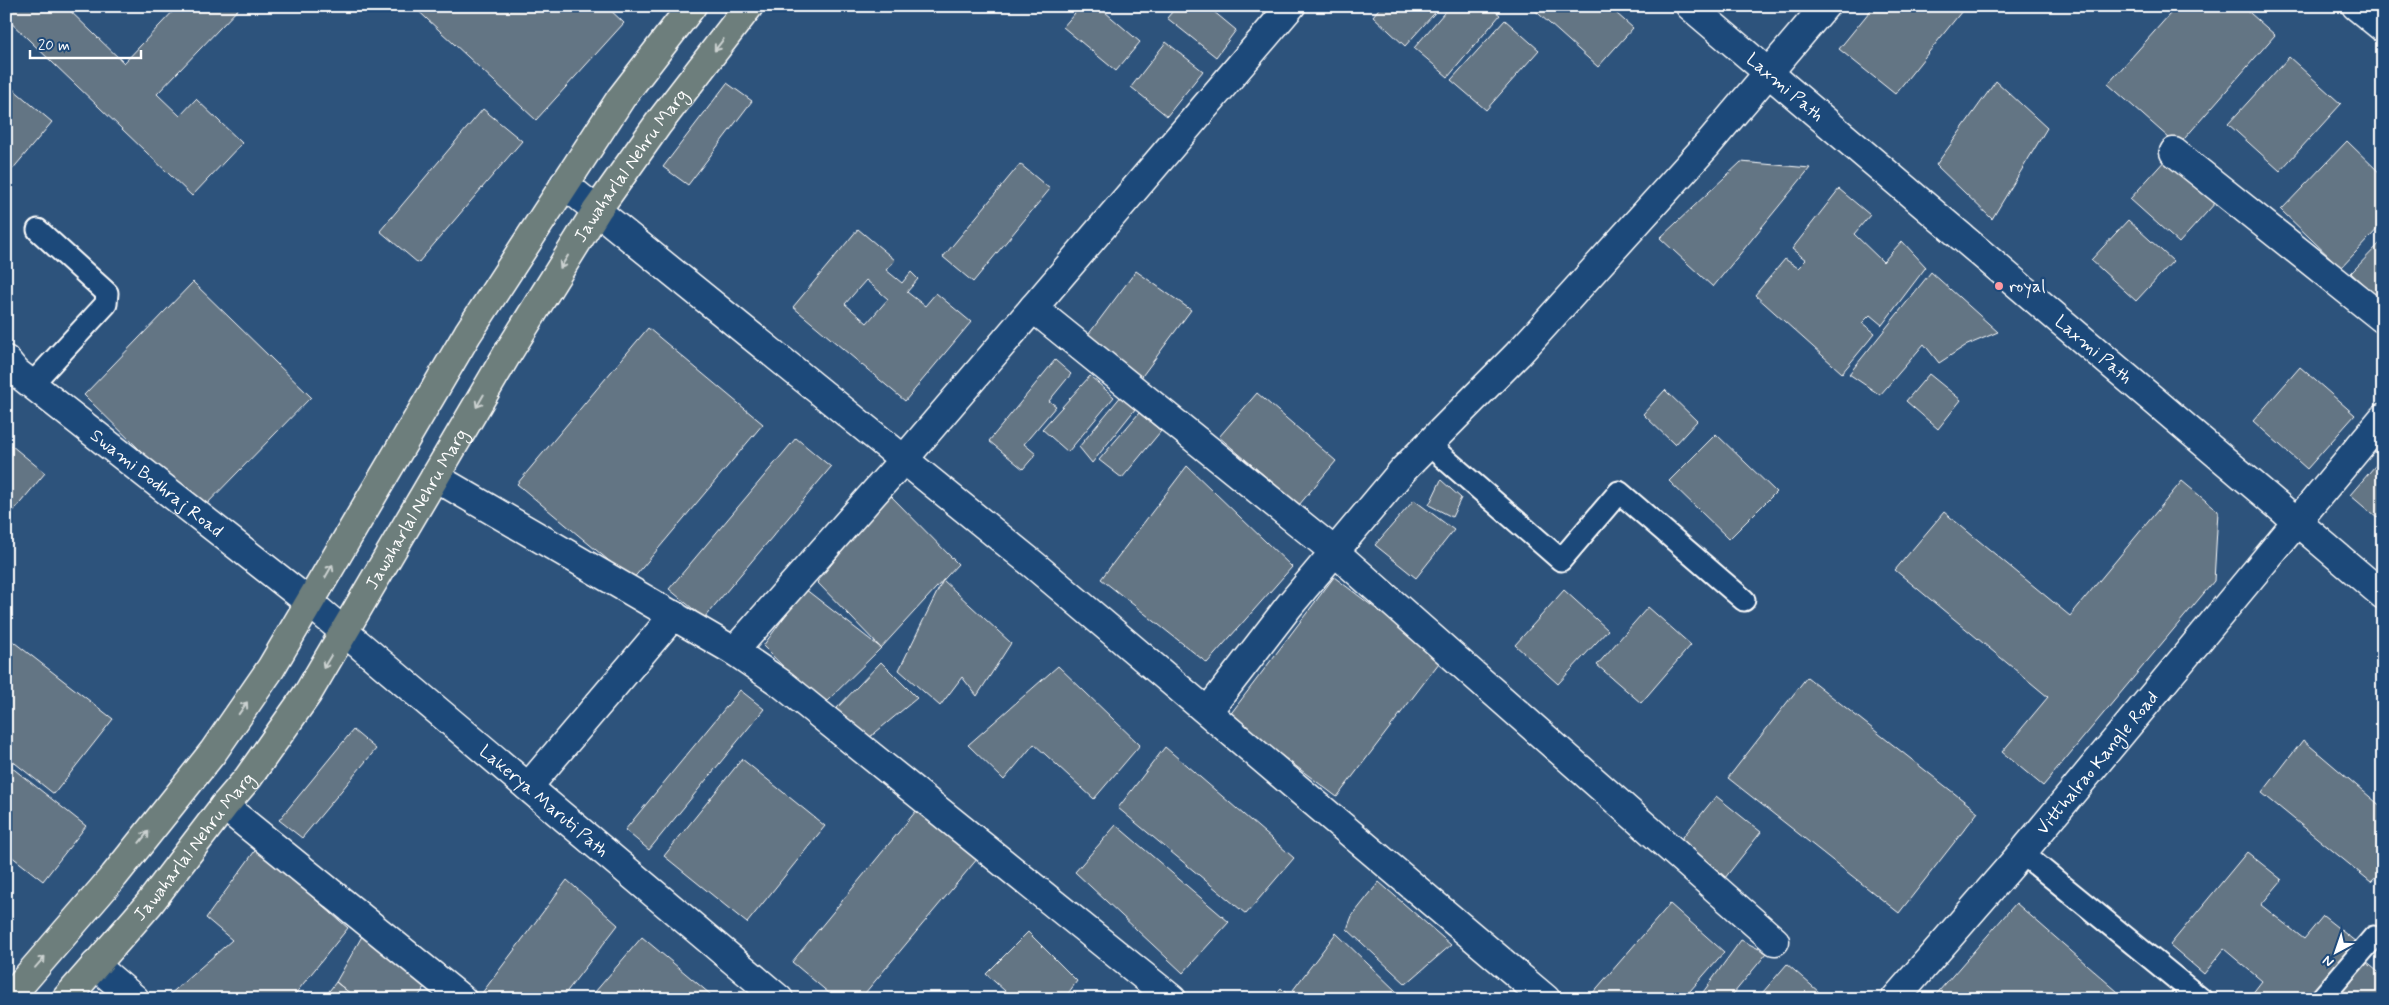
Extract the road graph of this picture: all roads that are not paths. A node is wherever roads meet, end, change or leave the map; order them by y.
1 (692, 6) edge
2 (749, 6) edge
3 (1291, 6) edge
4 (1690, 6) edge
5 (1825, 6) edge
6 (2356, 6) edge
7 (2383, 28) edge
8 (1769, 73) junction
9 (2174, 152) dead end
10 (564, 184) junction
11 (597, 210) junction
12 (38, 230) dead end
13 (1033, 308) junction
14 (2383, 319) edge
15 (6, 360) edge
16 (32, 384) junction
17 (2383, 418) edge
18 (1428, 444) junction
19 (905, 458) junction
20 (436, 477) junction
21 (2296, 522) junction
22 (1335, 552) junction
23 (2383, 595) edge
24 (1744, 600) dead end
25 (310, 603) junction
26 (674, 615) junction
27 (345, 632) junction
28 (734, 651) junction
29 (1208, 711) junction
30 (528, 787) junction
31 (224, 806) junction
32 (2022, 853) junction
33 (2374, 937) dead end
34 (1775, 941) dead end
35 (95, 965) junction
36 (8, 999) edge
37 (66, 999) edge
38 (135, 999) edge
39 (462, 999) edge
40 (779, 999) edge
41 (1172, 999) edge
42 (1546, 999) edge
43 (1896, 999) edge
44 (2201, 999) edge
45 (2321, 999) edge

1 - 10 main road
2 -> 11 main road, Jawaharlal Nehru Marg
3 - 13 street
4 - 8 street, Laxmi Path
5 - 8 street
6 - 7 street
8 - 18 street
8 - 21 street, Laxmi Path
9 - 14 street
10 - 11 street
25 -> 10 main road
11 - 19 street
11 -> 20 main road, Jawaharlal Nehru Marg
12 - 16 lane
13 - 19 street
13 - 22 street
15 - 16 street, Swami Bodhraj Road
16 - 25 street, Swami Bodhraj Road
17 - 21 street, Vitthalrao Kangle Road
18 - 22 street
18 - 24 lane
19 - 28 street
19 - 29 street
20 - 26 street
20 - 27 main road, Jawaharlal Nehru Marg
21 - 23 street, Laxmi Path
21 - 32 street, Vitthalrao Kangle Road
22 - 29 street
22 - 34 street
25 - 27 street, Lakerya Maruti Path
36 -> 25 main road
26 - 28 street
26 - 30 street
27 - 30 street, Lakerya Maruti Path
27 -> 31 main road, Jawaharlal Nehru Marg
28 - 41 street
29 - 42 street
30 - 40 street, Lakerya Maruti Path
31 - 35 main road, Jawaharlal Nehru Marg
31 - 39 street
32 - 43 street, Vitthalrao Kangle Road
32 - 44 lane
33 - 45 lane
35 - 37 main road, Jawaharlal Nehru Marg
35 - 38 street

